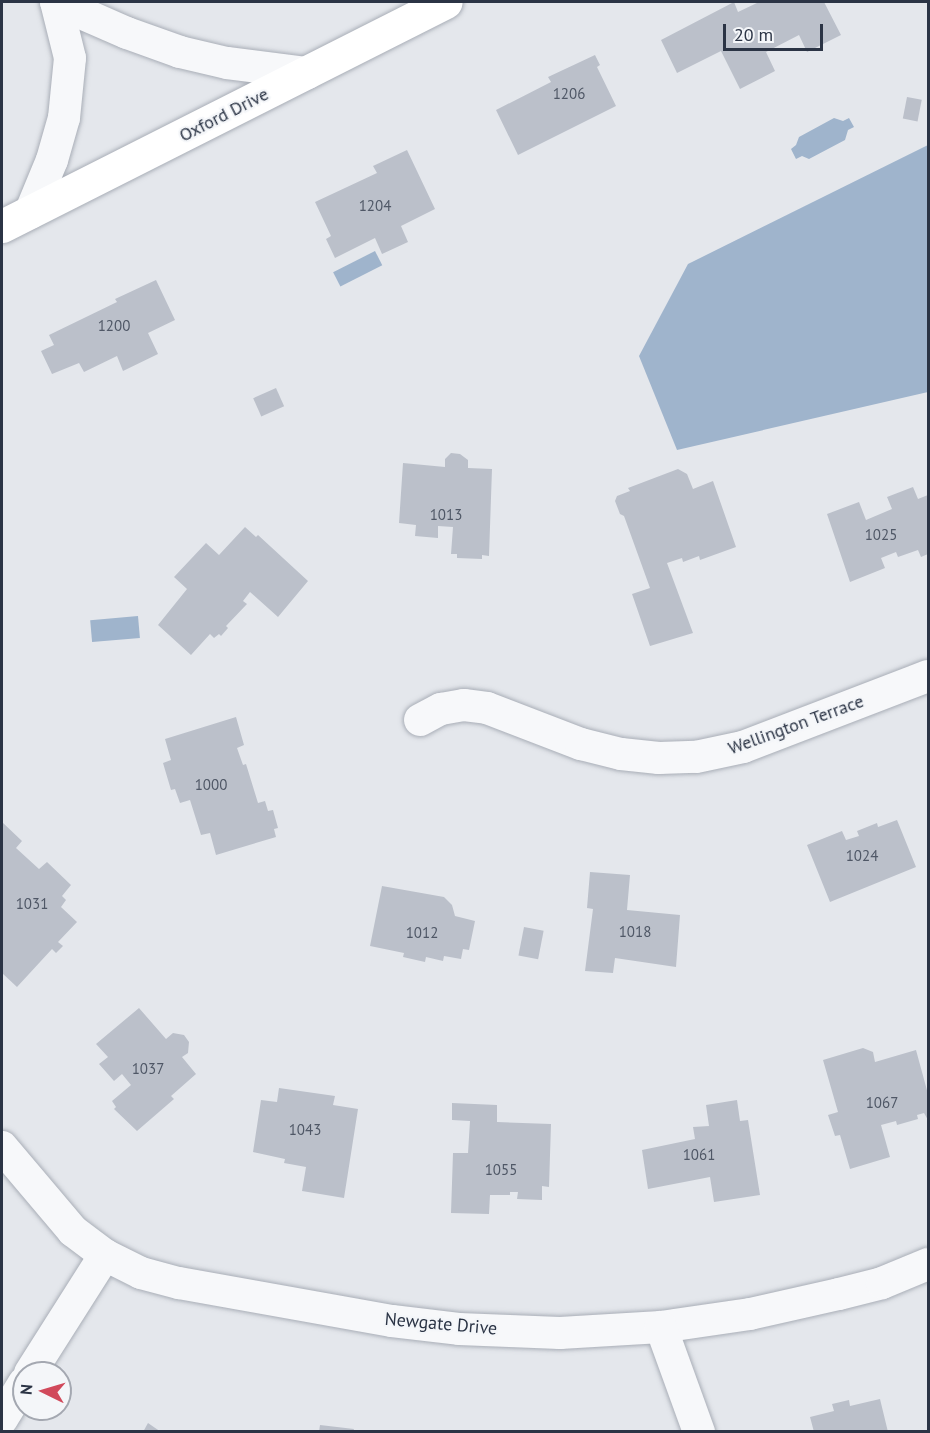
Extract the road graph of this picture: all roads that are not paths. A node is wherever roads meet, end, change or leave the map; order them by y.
1 (56, 2) edge
2 (446, 2) edge
3 (307, 73) junction
4 (16, 220) edge
5 (928, 676) edge
6 (420, 720) dead end
7 (2, 1147) edge
8 (105, 1255) junction
9 (928, 1264) edge
10 (660, 1327) junction
11 (38, 1361) edge
12 (12, 1403) edge
13 (2, 1419) edge
14 (699, 1431) edge

1 - 3 street
1 - 4 street
2 - 3 main road, Oxford Drive
3 - 4 main road, Oxford Drive
5 - 6 street, Wellington Terrace
7 - 8 street, Newgate Drive
8 - 10 street, Newgate Drive
8 - 11 street
9 - 10 street, Newgate Drive
10 - 14 street
12 - 13 street

